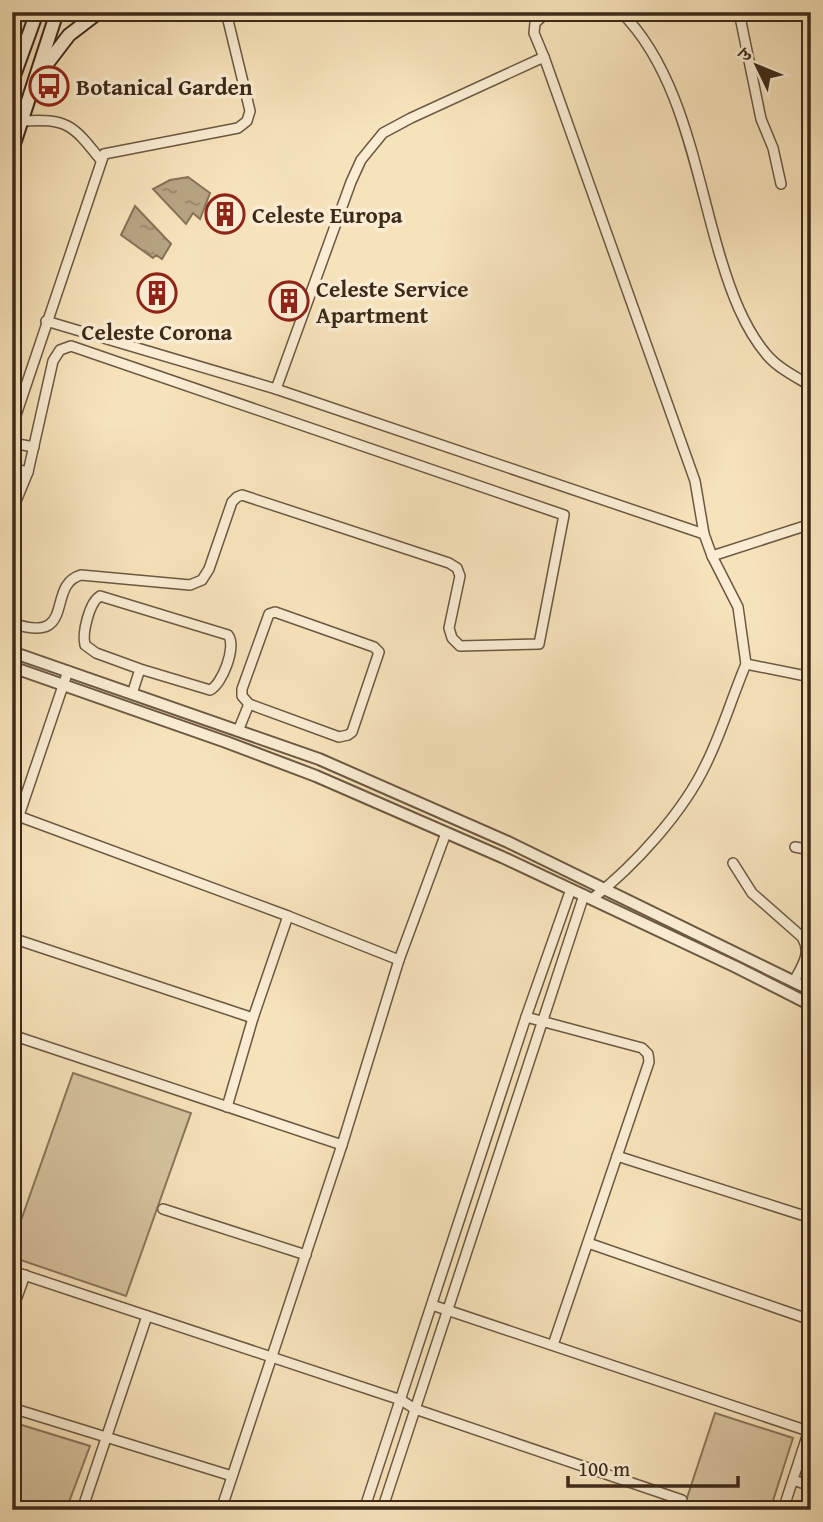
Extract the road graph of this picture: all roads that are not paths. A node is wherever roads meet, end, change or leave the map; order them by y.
1 (37, 12) edge
2 (57, 12) edge
3 (99, 12) edge
4 (226, 12) edge
5 (547, 12) edge
6 (621, 12) edge
7 (739, 12) edge
8 (544, 57) junction
9 (12, 81) edge
10 (34, 84) junction
11 (22, 121) junction
12 (12, 150) edge
13 (100, 159) junction
14 (781, 184) dead end
15 (46, 321) junction
16 (811, 386) edge
17 (276, 389) junction
18 (12, 427) edge
19 (12, 443) edge
20 (34, 447) junction
21 (12, 468) edge
22 (28, 472) junction
23 (12, 511) edge
24 (811, 524) edge
25 (704, 534) junction
26 (712, 556) junction
27 (12, 623) edge
28 (12, 652) edge
29 (747, 664) junction
30 (12, 667) edge
31 (140, 669) junction
32 (68, 671) junction
33 (811, 677) edge
34 (63, 685) junction
35 (132, 694) junction
36 (249, 704) junction
37 (238, 731) junction
38 (18, 816) junction
39 (446, 833) junction
40 (12, 836) edge
41 (794, 847) dead end
42 (811, 850) edge
43 (733, 863) dead end
44 (571, 889) junction
45 (604, 890) junction
46 (588, 897) junction
47 (288, 916) junction
48 (12, 938) edge
49 (399, 960) junction
50 (794, 981) junction
51 (811, 990) edge
52 (811, 1005) edge
53 (526, 1017) junction
54 (253, 1018) junction
55 (542, 1022) junction
56 (12, 1035) edge
57 (228, 1107) junction
58 (342, 1145) junction
59 (617, 1156) junction
60 (163, 1209) dead end
61 (811, 1218) edge
62 (588, 1243) junction
63 (306, 1255) junction
64 (12, 1271) edge
65 (24, 1275) junction
66 (432, 1305) junction
67 (446, 1310) junction
68 (12, 1311) edge
69 (147, 1316) junction
70 (811, 1320) edge
71 (553, 1345) junction
72 (271, 1357) junction
73 (401, 1400) junction
74 (12, 1408) edge
75 (415, 1409) junction
76 (810, 1427) edge
77 (106, 1437) junction
78 (232, 1476) junction
79 (793, 1480) junction
80 (811, 1486) edge
81 (682, 1500) dead end
82 (368, 1509) edge
83 (82, 1510) edge
84 (220, 1510) edge
85 (382, 1510) edge
86 (783, 1510) edge

1 - 9 main road
2 - 10 main road
3 - 10 main road
4 - 13 street
5 - 8 street
6 - 16 street
7 - 14 street
8 - 17 street
8 - 25 street
10 - 11 main road
11 - 12 main road
11 - 13 street
13 - 15 street
15 - 17 street
15 - 18 street
17 - 25 street
19 - 20 street
20 - 22 street
20 - 27 street
21 - 22 street
22 - 23 street
24 - 26 street
25 - 26 street
26 - 29 street
28 - 32 street
29 - 33 street
29 - 45 street
30 - 34 street
31 - 31 street
31 - 35 street
32 - 34 street
32 - 35 street
34 - 38 street
34 - 39 street
35 - 37 street
36 - 36 street
36 - 37 street
37 - 45 street
38 - 40 street
38 - 47 street
39 - 44 street
39 - 49 street
41 - 42 street
43 - 50 street
44 - 46 street
44 - 53 street
45 - 46 street
45 - 50 street
46 - 52 street
46 - 55 street
47 - 49 street
47 - 54 street
48 - 54 street
49 - 58 street
50 - 51 street
53 - 55 street
53 - 66 street
54 - 57 street
55 - 59 street
55 - 67 street
56 - 57 street
57 - 58 street
58 - 63 street
59 - 61 street
59 - 62 street
60 - 63 street
62 - 70 street
62 - 71 street
63 - 72 street
64 - 65 street
65 - 68 street
65 - 69 street
66 - 67 street
66 - 73 street
67 - 71 street
67 - 75 street
69 - 72 street
69 - 77 street
71 - 76 street
72 - 73 street
72 - 78 street
73 - 75 street
73 - 82 street
74 - 77 street
75 - 81 street
75 - 85 street
76 - 79 street
77 - 78 street
77 - 83 street
78 - 84 street
79 - 80 street
79 - 86 street

